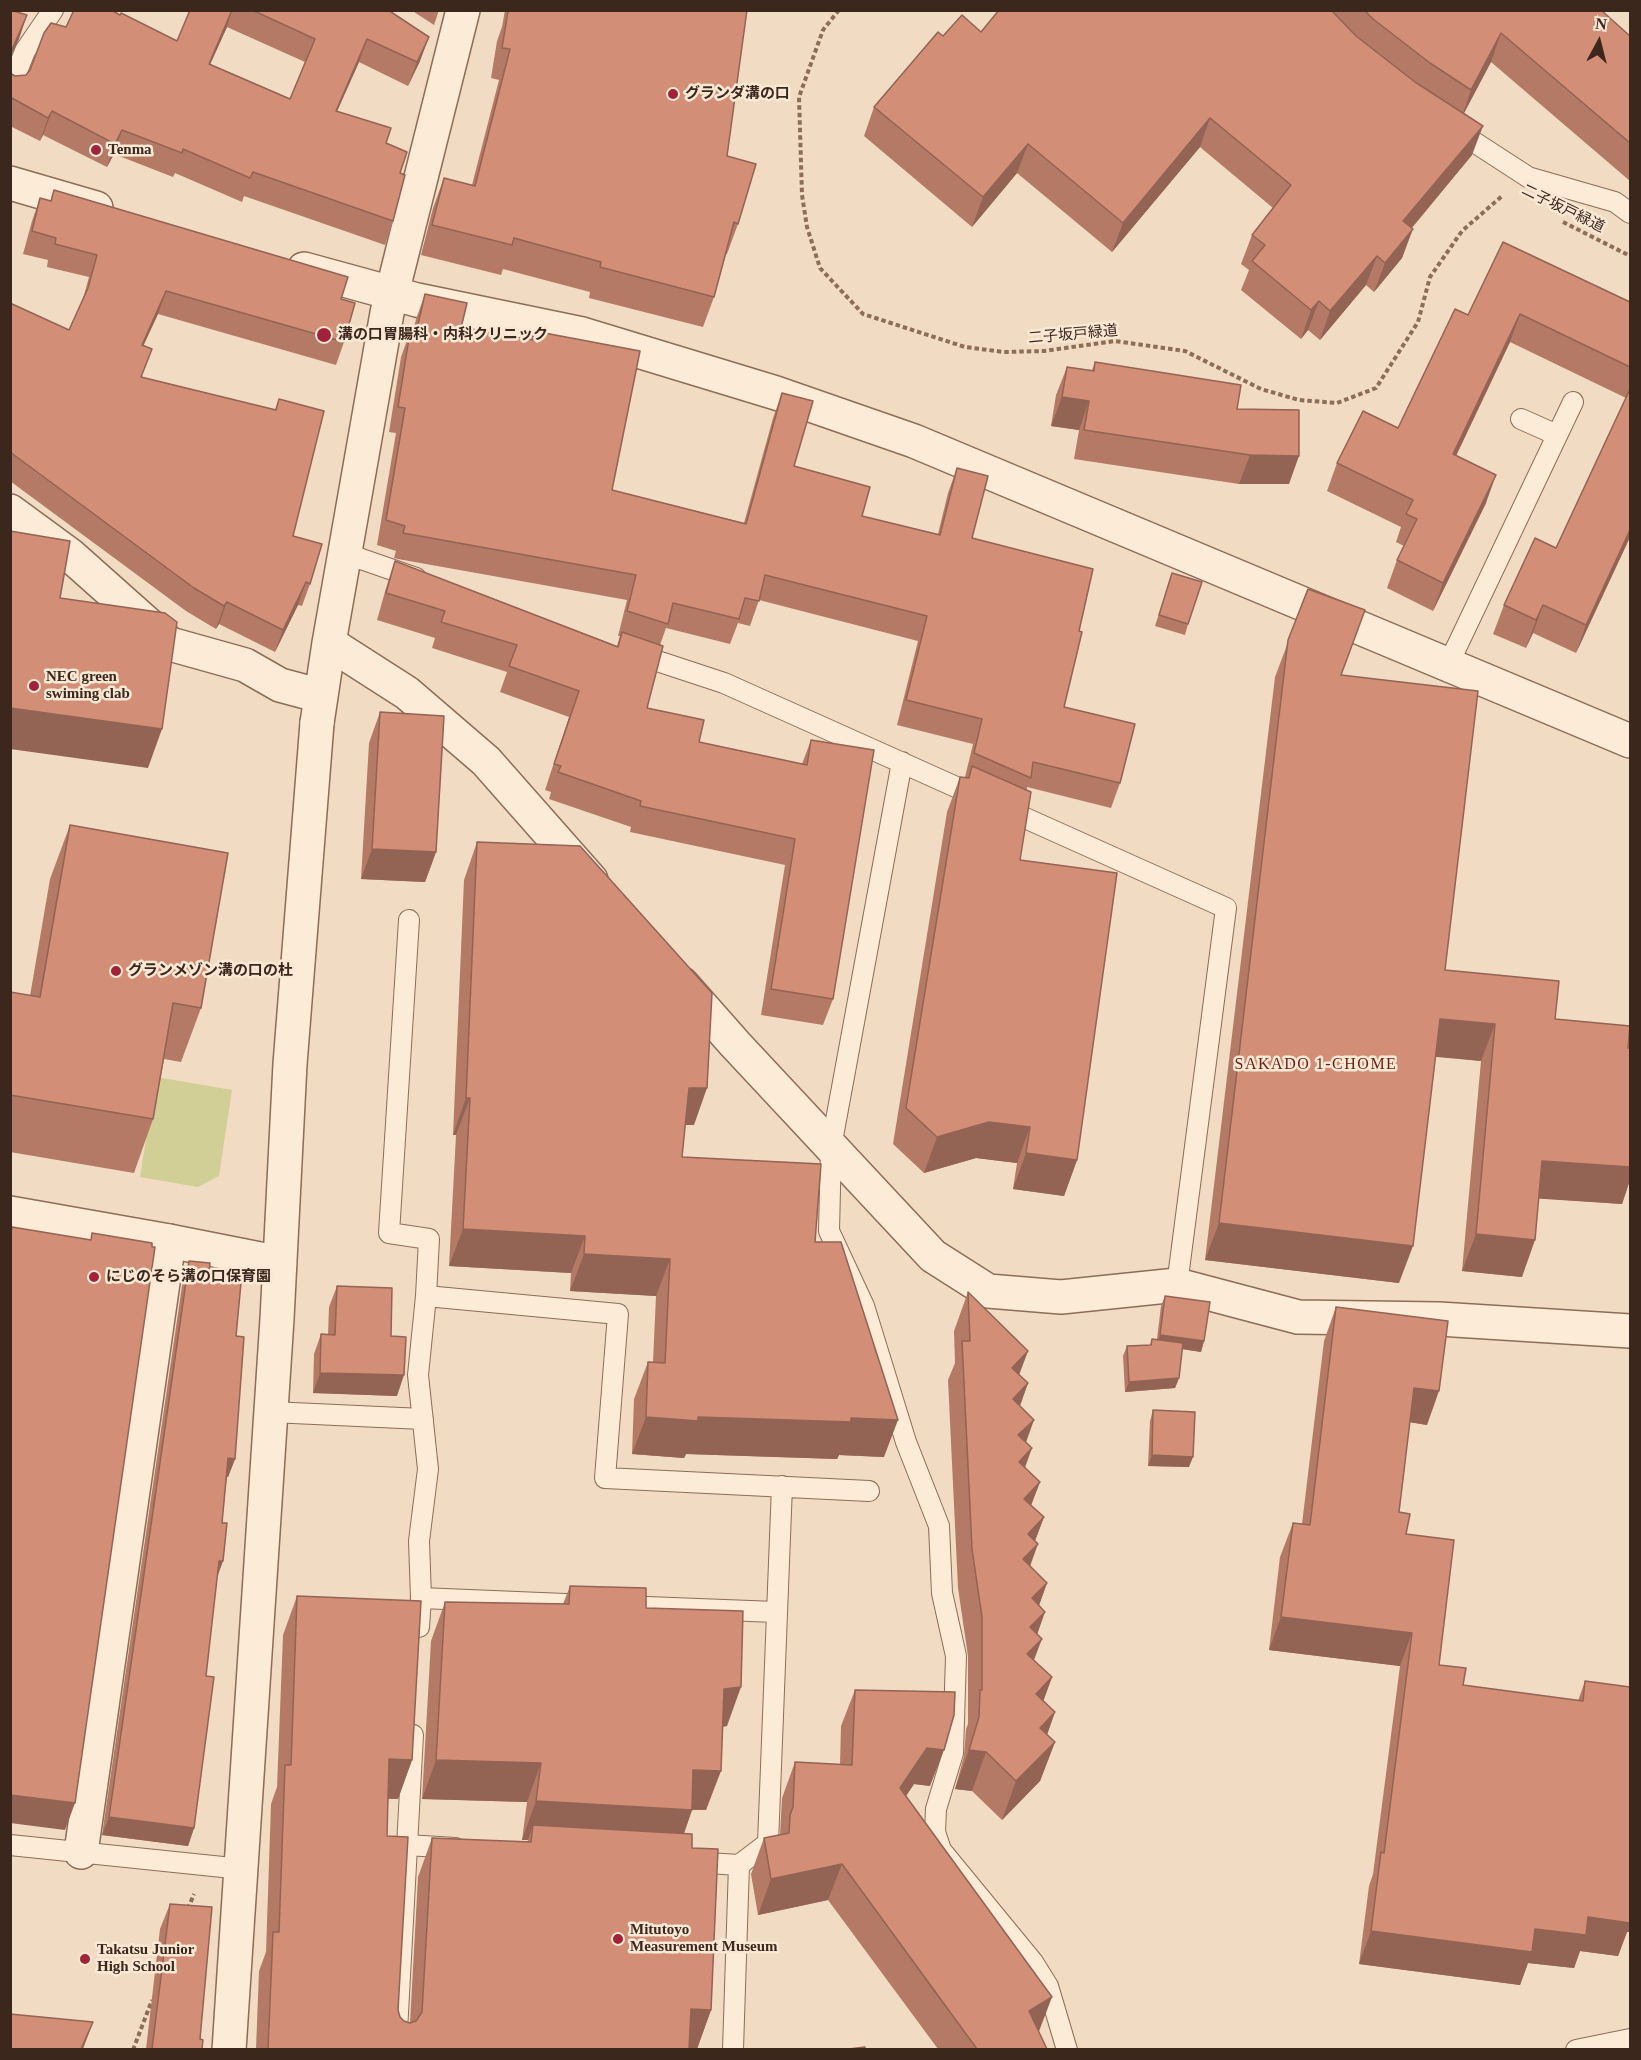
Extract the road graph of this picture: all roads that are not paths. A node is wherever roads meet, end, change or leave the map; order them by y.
1 (53, 10) edge
2 (463, 10) edge
3 (423, 40) edge
4 (452, 58) junction
5 (10, 89) edge
6 (1439, 120) edge
7 (10, 183) edge
8 (1630, 213) edge
9 (125, 217) edge
10 (274, 261) edge
11 (393, 294) junction
12 (1573, 402) dead end
13 (1521, 419) dead end
14 (1557, 435) junction
15 (10, 511) edge
16 (344, 553) junction
17 (434, 584) edge
18 (329, 643) junction
19 (613, 647) edge
20 (1448, 665) junction
21 (319, 710) junction
22 (1630, 741) edge
23 (902, 762) junction
24 (610, 903) edge
25 (409, 920) dead end
26 (665, 965) edge
27 (831, 1147) junction
28 (10, 1213) edge
29 (169, 1241) junction
30 (280, 1263) junction
31 (1177, 1285) junction
32 (426, 1296) junction
33 (1630, 1331) edge
34 (271, 1412) junction
35 (423, 1419) junction
36 (782, 1486) junction
37 (868, 1491) dead end
38 (421, 1598) junction
39 (776, 1612) junction
40 (418, 1645) edge
41 (414, 1715) edge
42 (10, 1845) edge
43 (407, 1845) junction
44 (478, 1849) edge
45 (81, 1852) junction
46 (668, 1860) edge
47 (739, 1864) junction
48 (242, 1869) junction
49 (1630, 2039) edge
50 (229, 2049) edge
51 (396, 2049) edge
52 (733, 2049) edge
53 (1067, 2049) edge
54 (1576, 2049) edge

1 - 5 lane
2 - 4 street
3 - 4 street
4 - 11 street
6 - 8 lane
7 - 9 street
10 - 11 street
11 - 16 street
11 - 20 street
12 - 14 lane
13 - 14 lane
14 - 20 lane
15 - 21 street
16 - 17 lane
16 - 18 street
18 - 21 street
18 - 24 street
19 - 23 lane
20 - 22 street
21 - 30 street
23 - 27 lane
23 - 31 lane
25 - 32 lane
26 - 27 street
27 - 31 street
27 - 53 lane
28 - 29 street
29 - 30 street
29 - 45 street
30 - 34 street
31 - 33 street
32 - 35 lane
32 - 36 lane
34 - 35 lane
34 - 48 street
35 - 38 lane
36 - 37 lane
36 - 39 lane
38 - 39 lane
38 - 40 lane
39 - 47 lane
41 - 43 lane
42 - 45 lane
43 - 44 lane
43 - 51 lane
45 - 48 lane
46 - 47 lane
47 - 52 lane
48 - 50 street
49 - 54 lane

